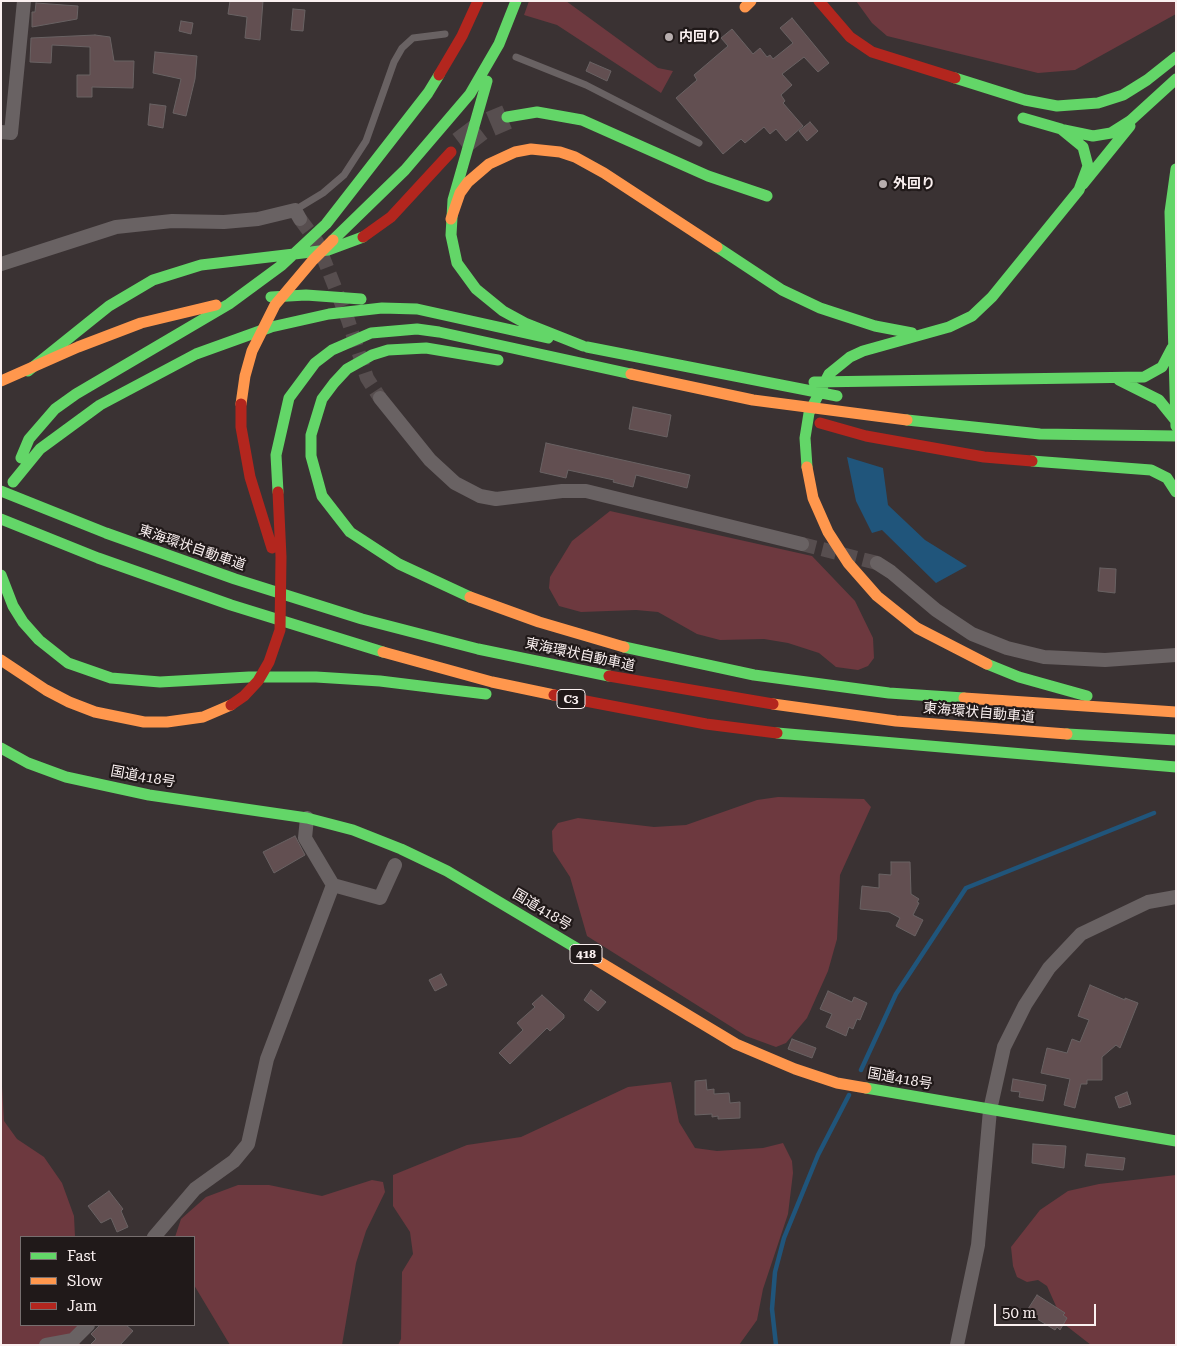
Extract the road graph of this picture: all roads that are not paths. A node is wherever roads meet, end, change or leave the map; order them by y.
1 (24, 1) edge
2 (478, 1) edge
3 (516, 1) edge
4 (819, 1) edge
5 (444, 34) dead end
6 (499, 44) junction
7 (516, 57) dead end
8 (1176, 57) edge
9 (1176, 79) edge
10 (1146, 106) junction
11 (507, 116) tunnel mouth
12 (1023, 118) dead end
13 (1061, 129) junction
14 (1, 132) edge
15 (699, 143) dead end
16 (451, 152) tunnel mouth
17 (1176, 169) edge
18 (1079, 190) junction
19 (767, 196) dead end
20 (298, 215) joint
21 (451, 219) junction
22 (1, 264) edge
23 (417, 310) junction
24 (930, 333) junction
25 (583, 346) junction
26 (1172, 348) junction
27 (514, 362) dead end
28 (533, 365) dead end
29 (28, 371) junction
30 (1114, 378) junction
31 (651, 379) junction
32 (1, 381) edge
33 (756, 381) junction
34 (846, 397) dead end
35 (380, 398) tunnel mouth
36 (1175, 398) edge
37 (753, 400) junction
38 (1090, 423) dead end
39 (1176, 423) edge
40 (1176, 436) edge
41 (1158, 460) dead end
42 (1128, 468) junction
43 (13, 482) junction
44 (1, 491) edge
45 (1176, 492) edge
46 (1, 514) edge
47 (1, 519) edge
48 (802, 544) tunnel mouth
49 (878, 563) tunnel mouth
50 (1, 575) edge
51 (282, 580) junction
52 (1176, 655) edge
53 (1, 660) edge
54 (1160, 711) junction
55 (1176, 712) edge
56 (706, 724) junction
57 (1176, 740) edge
58 (1, 748) edge
59 (1170, 767) edge
60 (307, 818) junction
61 (395, 865) dead end
62 (333, 885) junction
63 (1176, 897) edge
64 (990, 1110) junction
65 (1176, 1141) edge
66 (155, 1236) edge
67 (87, 1326) edge
68 (46, 1345) edge
69 (957, 1345) edge

1 - 14 street
2 - 43 main road
3 - 6 main road
4 - 8 main road
5 - 20 lane
6 - 21 main road
6 - 51 main road
7 - 15 lane
9 - 10 main road
10 - 13 main road
10 - 18 main road
11 - 19 main road
12 - 13 main road
13 - 18 main road
16 - 29 main road
17 - 26 main road
18 - 24 main road
20 - 22 street
21 - 24 main road
21 - 25 main road
23 - 25 main road
23 - 29 main road
23 - 43 main road
24 - 54 main road
25 - 33 main road
26 - 30 main road
26 - 36 main road
27 - 54 main road
28 - 31 main road
29 - 32 main road
30 - 33 main road
30 - 39 main road
31 - 37 main road
31 - 51 main road
33 - 34 main road
35 - 48 street
36 - 39 main road
37 - 40 main road
37 - 42 main road
38 - 39 main road
41 - 42 main road
42 - 45 main road
43 - 46 main road
44 - 57 main road, 東海環状自動車道 / C3
47 - 56 main road, C3
49 - 52 street
50 - 56 main road
51 - 53 main road
54 - 55 main road
56 - 59 main road, C3
58 - 60 main road, 国道418号 / 418
60 - 62 street
60 - 64 main road, 国道418号 / 418
61 - 62 street
62 - 66 street
63 - 64 street
64 - 65 main road, 国道418号 / 418
64 - 69 street
67 - 68 street

